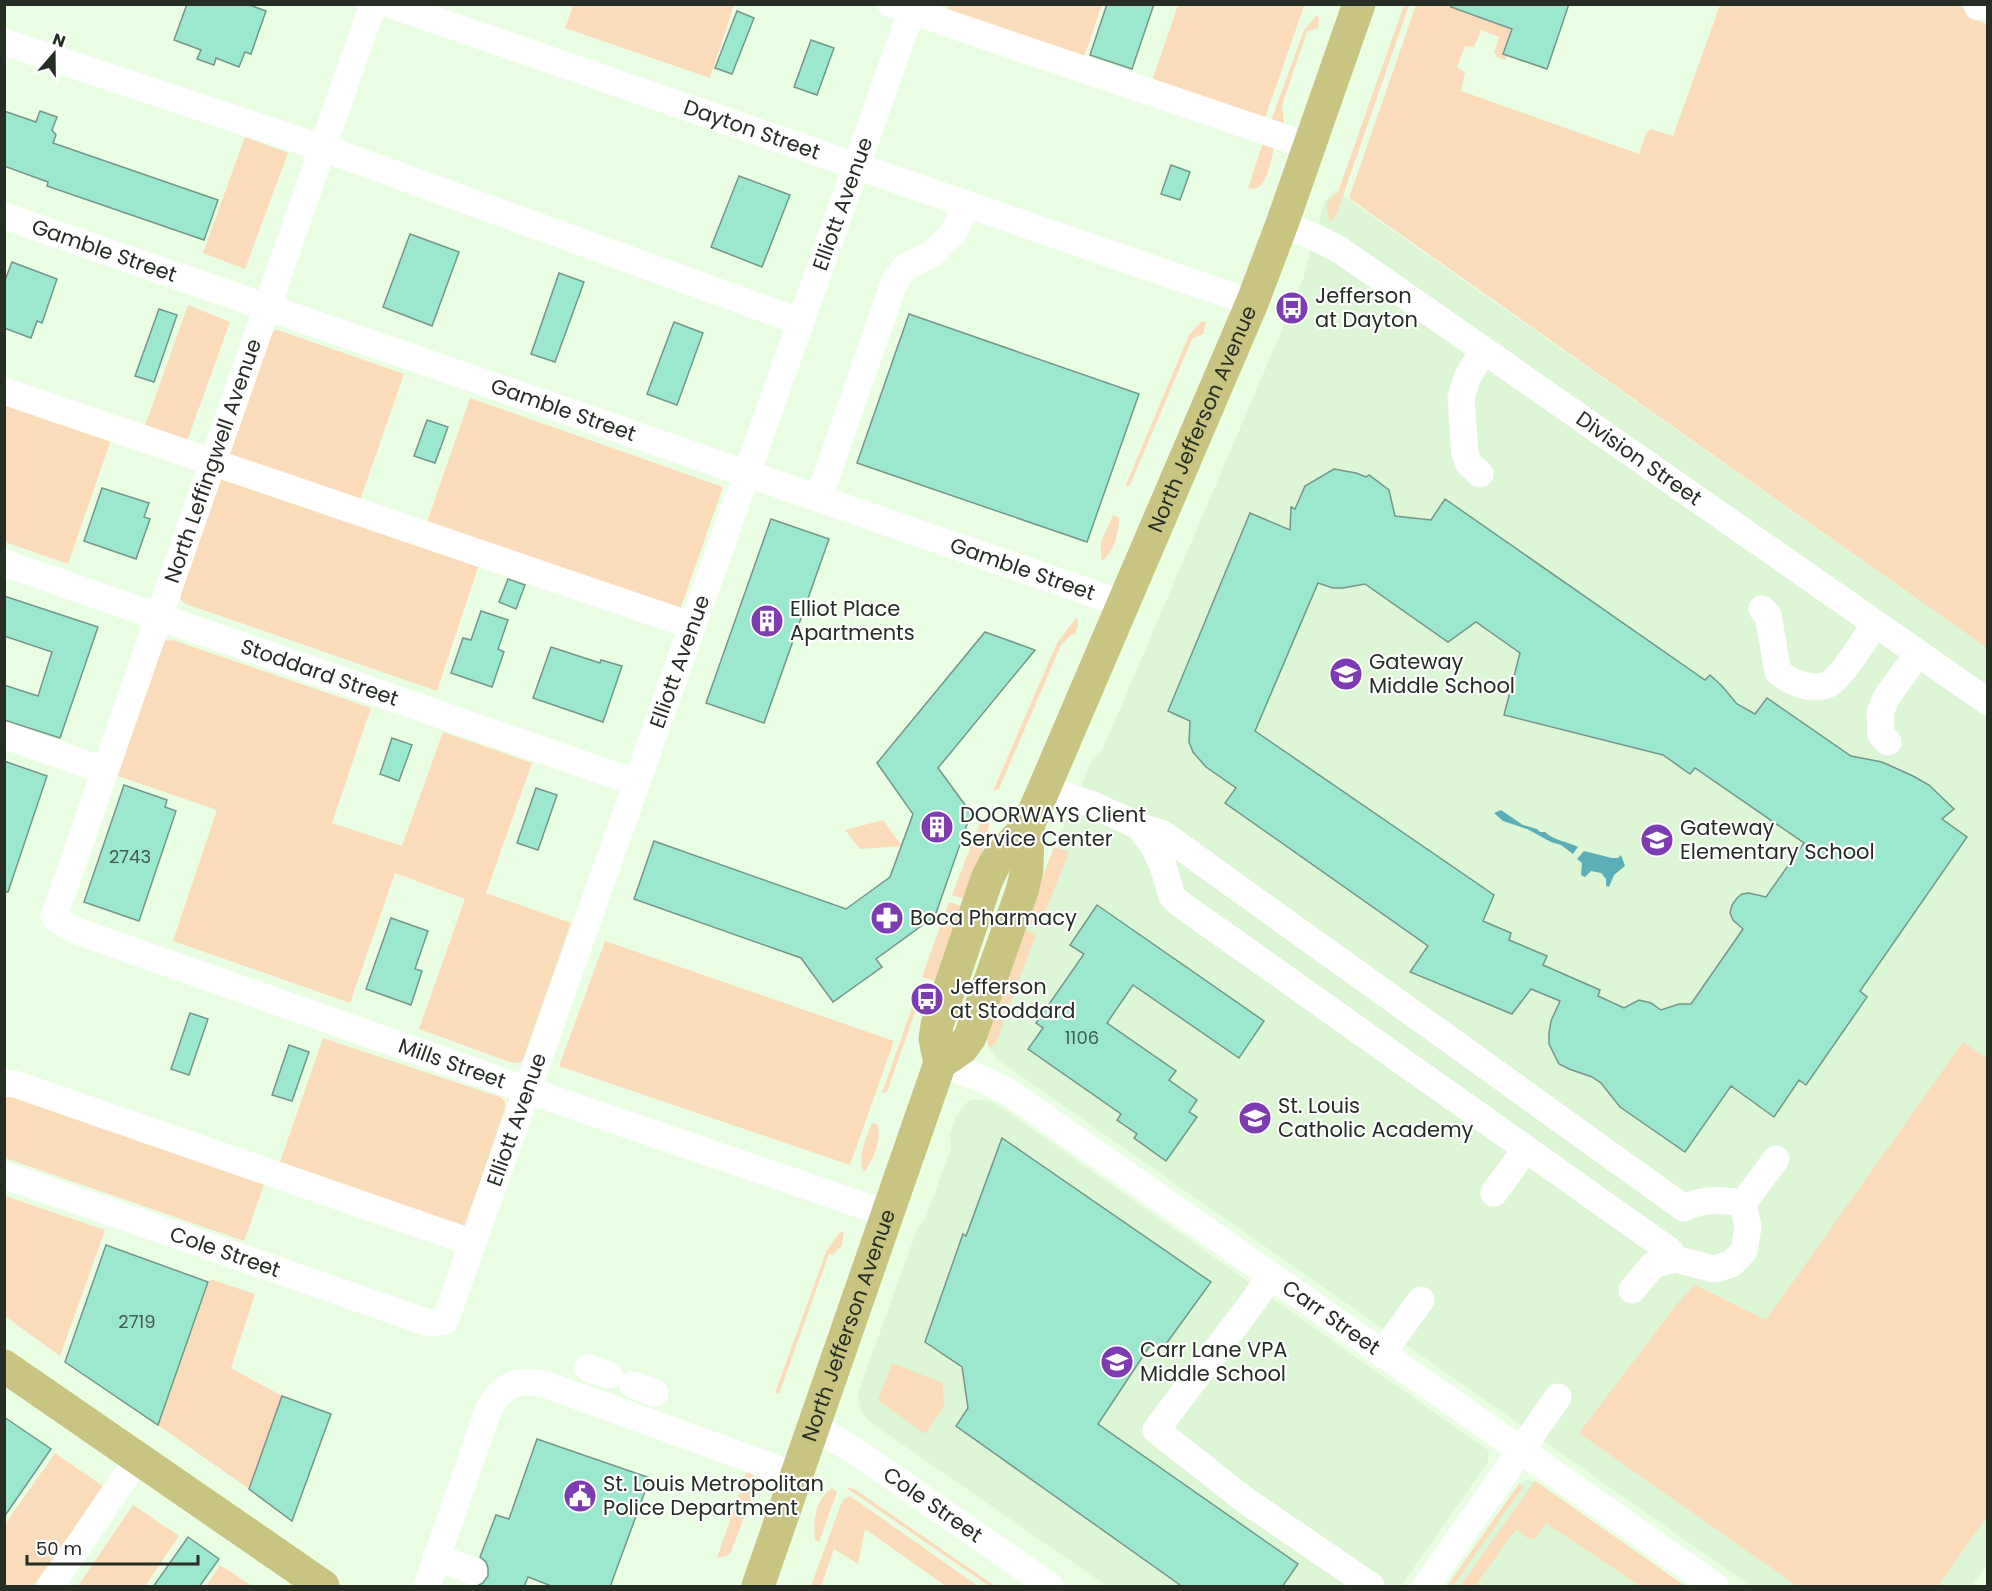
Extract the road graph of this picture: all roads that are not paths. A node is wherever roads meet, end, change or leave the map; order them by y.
1 (373, 4) edge
2 (389, 4) edge
3 (1359, 4) edge
4 (906, 7) edge
5 (4, 42) edge
6 (1309, 146) junction
7 (322, 148) junction
8 (856, 166) junction
9 (964, 203) junction
10 (4, 216) edge
11 (1282, 224) junction
12 (1252, 303) junction
13 (267, 307) junction
14 (801, 322) junction
15 (1483, 351) junction
16 (4, 391) edge
17 (213, 462) junction
18 (747, 473) junction
19 (1480, 474) dead end
20 (819, 498) junction
21 (4, 563) edge
22 (1123, 604) junction
23 (1762, 609) dead end
24 (159, 616) junction
25 (1874, 625) junction
26 (693, 626) junction
27 (1917, 655) junction
28 (1757, 668) dead end
29 (1786, 679) junction
30 (1988, 702) edge
31 (4, 735) edge
32 (1888, 742) dead end
33 (105, 771) junction
34 (637, 783) junction
35 (1044, 788) junction
36 (1139, 826) junction
37 (54, 916) joint
38 (940, 1063) junction
39 (4, 1083) edge
40 (527, 1090) junction
41 (1526, 1149) junction
42 (1776, 1159) dead end
43 (4, 1175) edge
44 (1494, 1193) dead end
45 (1743, 1203) junction
46 (1684, 1208) junction
47 (888, 1214) junction
48 (473, 1243) junction
49 (1672, 1255) junction
50 (1270, 1275) junction
51 (1632, 1290) dead end
52 (1421, 1300) dead end
53 (445, 1320) joint
54 (1382, 1354) junction
55 (4, 1366) edge
56 (1558, 1397) dead end
57 (814, 1427) junction
58 (1521, 1451) junction
59 (138, 1458) junction
60 (797, 1476) junction
61 (436, 1557) junction
62 (473, 1571) dead end
63 (317, 1585) edge
64 (431, 1585) edge
65 (51, 1587) edge
66 (758, 1587) edge
67 (1050, 1587) edge
68 (1371, 1587) edge
69 (1426, 1587) edge
70 (1715, 1587) edge

1 - 7 street, North Leffingwell Avenue
2 - 8 street, Dayton Street
3 - 6 main road, North Jefferson Avenue
4 - 6 street
4 - 8 street, Elliott Avenue
5 - 7 street
6 - 11 main road, North Jefferson Avenue
7 - 13 street, North Leffingwell Avenue
7 - 14 street
8 - 9 street, Dayton Street
8 - 14 street, Elliott Avenue
9 - 12 street, Dayton Street
9 - 20 street
10 - 13 street, Gamble Street
11 - 12 main road, North Jefferson Avenue
11 - 15 street, Division Street
12 - 22 main road, North Jefferson Avenue
13 - 17 street, North Leffingwell Avenue
13 - 18 street, Gamble Street
14 - 18 street, Elliott Avenue
15 - 19 street
15 - 25 street, Division Street
16 - 17 street
17 - 24 street, North Leffingwell Avenue
17 - 26 street
18 - 20 street, Gamble Street
18 - 26 street, Elliott Avenue
20 - 22 street, Gamble Street
21 - 24 street, Stoddard Street
22 - 35 main road, North Jefferson Avenue
23 - 29 street
24 - 33 street, North Leffingwell Avenue
24 - 34 street, Stoddard Street
25 - 27 street, Division Street
25 - 29 street
26 - 34 street, Elliott Avenue
27 - 30 street, Division Street
27 - 32 street
28 - 29 street
31 - 33 street
33 - 37 street, North Leffingwell Avenue
34 - 40 street, Elliott Avenue
35 - 36 street
35 - 38 main road, North Jefferson Avenue
36 - 41 street
36 - 46 street
37 - 40 street, Mills Street
38 - 47 main road, North Jefferson Avenue
38 - 50 street, Carr Street
39 - 48 street
40 - 47 street, Mills Street
40 - 48 street, Elliott Avenue
41 - 44 street
41 - 49 street
42 - 45 street
43 - 53 street, Cole Street
45 - 46 street
45 - 49 street
46 - 49 street
47 - 57 main road, North Jefferson Avenue
48 - 53 street, Elliott Avenue
49 - 51 street
50 - 54 street, Carr Street
50 - 68 street
52 - 54 street
54 - 58 street, Carr Street
55 - 59 main road
56 - 58 street
57 - 60 main road, North Jefferson Avenue
57 - 67 street, Cole Street
58 - 69 street
58 - 70 street, Carr Street
59 - 63 main road
59 - 65 street
60 - 61 street
60 - 66 main road, North Jefferson Avenue
61 - 62 street
61 - 64 street

